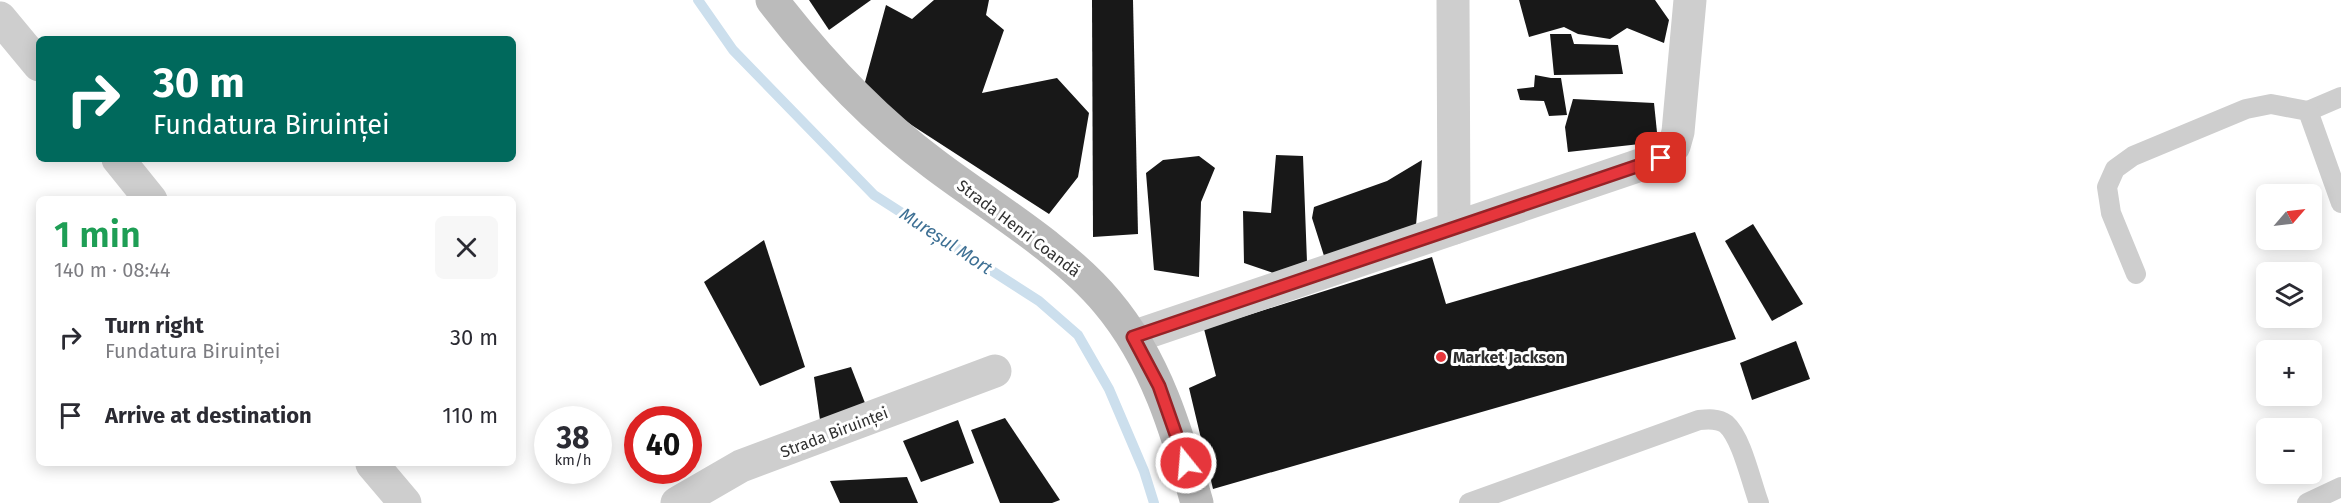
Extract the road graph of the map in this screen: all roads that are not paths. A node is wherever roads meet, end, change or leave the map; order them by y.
1 (772, 0) edge
2 (1453, 0) edge
3 (1690, 0) edge
4 (0, 18) edge
5 (36, 61) edge
6 (2341, 97) edge
7 (2308, 111) junction
8 (120, 162) edge
9 (149, 196) edge
10 (2341, 203) edge
11 (1454, 228) junction
12 (2136, 274) dead end
13 (1133, 337) junction
14 (995, 371) dead end
15 (374, 466) edge
16 (2341, 487) edge
17 (405, 503) edge
18 (677, 503) edge
19 (1197, 503) edge
20 (1469, 503) edge
21 (1759, 503) edge
22 (2307, 503) edge

1 - 13 street, Strada Henri Coandă
2 - 11 street
3 - 11 street
4 - 5 street
6 - 7 lane
7 - 10 lane
7 - 12 lane
8 - 9 street
11 - 13 street
13 - 19 street, Strada Henri Coandă
14 - 18 street, Strada Biruinței
15 - 17 street
16 - 22 lane
20 - 21 lane

